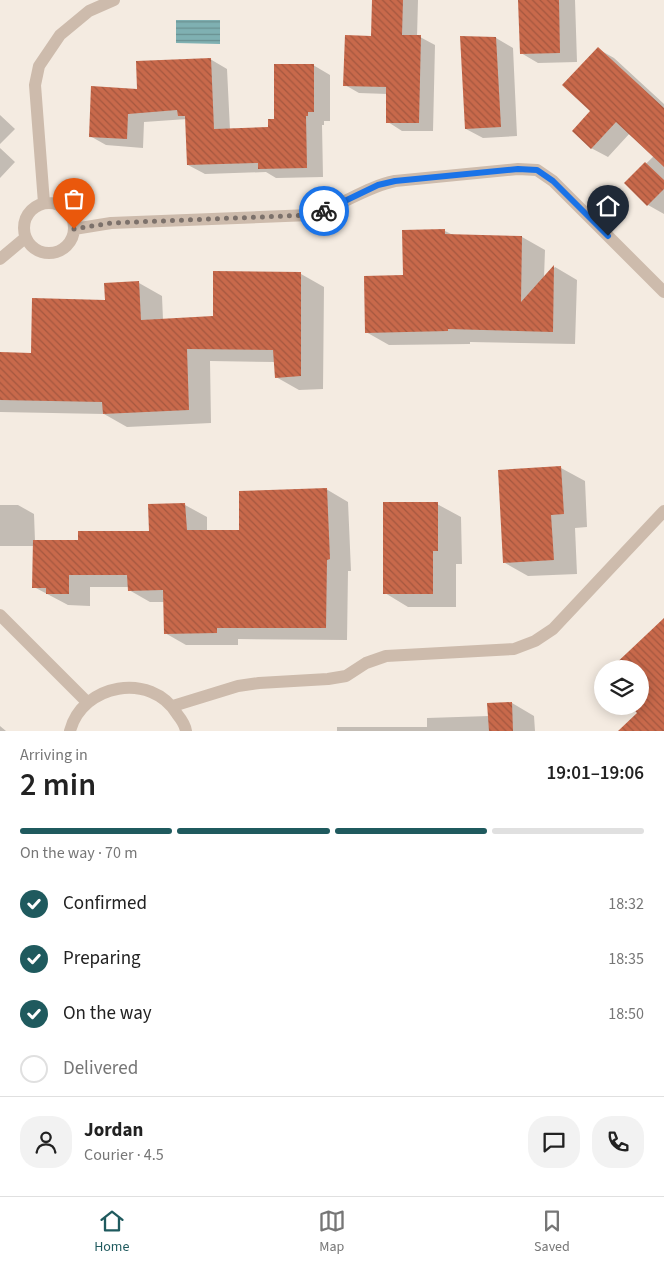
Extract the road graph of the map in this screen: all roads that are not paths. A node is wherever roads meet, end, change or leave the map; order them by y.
1 (114, 0) edge
2 (44, 203) junction
3 (74, 229) junction
4 (25, 238) junction
5 (0, 259) edge
6 (664, 292) edge
7 (664, 511) edge
8 (0, 616) edge
9 (87, 702) junction
10 (173, 706) junction
11 (70, 731) edge
12 (186, 731) edge

1 - 2 street
2 - 3 street
2 - 4 street
3 - 4 street
3 - 6 street
4 - 5 street
7 - 10 street
8 - 9 street
9 - 10 street
9 - 11 street
10 - 12 street

